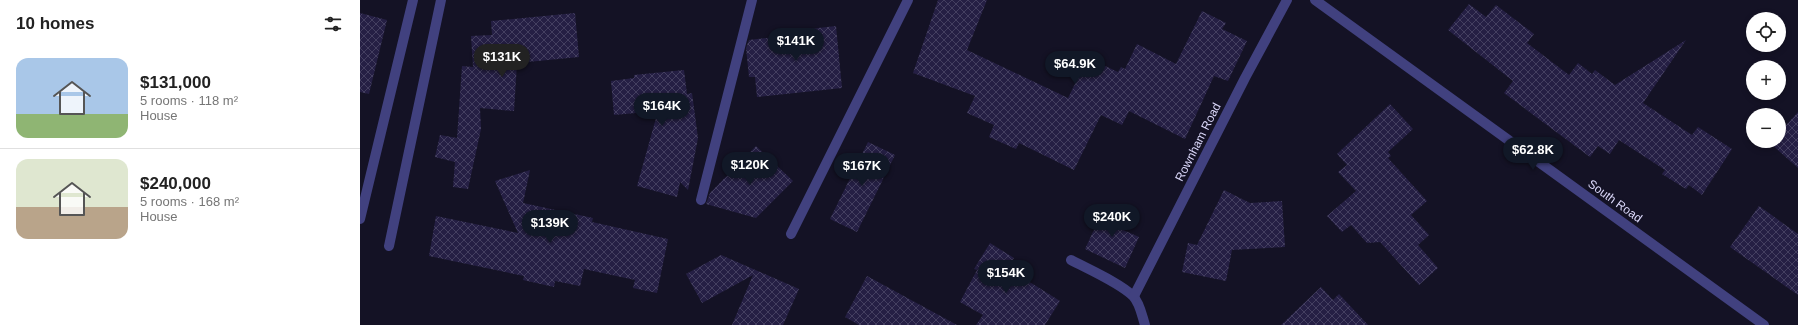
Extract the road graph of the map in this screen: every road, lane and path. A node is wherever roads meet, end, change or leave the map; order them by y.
1 (413, 0) edge
2 (441, 0) edge
3 (752, 0) edge
4 (908, 0) edge
5 (1287, 0) edge
6 (1315, 0) edge
7 (701, 200) dead end
8 (360, 219) edge
9 (791, 234) dead end
10 (389, 246) dead end
11 (1071, 260) dead end
12 (1134, 296) junction
13 (1145, 325) edge
14 (1764, 325) edge

1 - 8 street
2 - 10 street
3 - 7 street
4 - 9 street
5 - 12 street, Rownham Road
6 - 14 street, South Road
11 - 12 street
12 - 13 street

